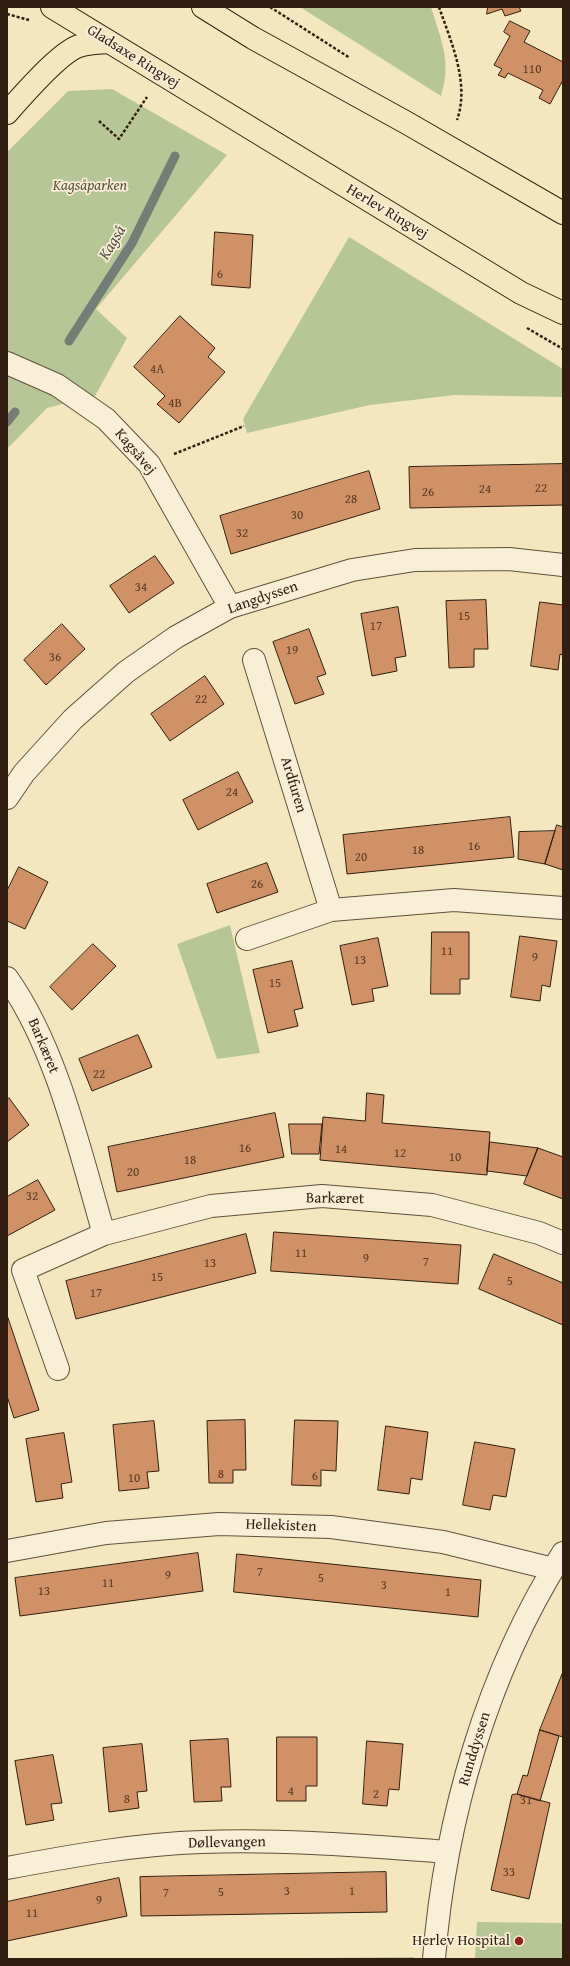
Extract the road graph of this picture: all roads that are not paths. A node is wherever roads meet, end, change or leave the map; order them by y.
1 (52, 7) edge
2 (203, 7) edge
3 (109, 42) junction
4 (214, 106) joint
5 (7, 113) edge
6 (563, 213) edge
7 (563, 313) edge
8 (7, 363) edge
9 (563, 565) edge
10 (230, 607) junction
11 (254, 660) dead end
12 (7, 798) edge
13 (563, 908) edge
14 (331, 910) junction
15 (248, 939) dead end
16 (7, 978) edge
17 (104, 1234) junction
18 (563, 1243) edge
19 (58, 1369) dead end
20 (7, 1551) edge
21 (558, 1561) edge
22 (448, 1852) junction
23 (7, 1868) edge
24 (434, 1959) edge

1 - 3 main road, Gladsaxe Ringvej
2 - 6 main road
3 - 4 main road, Gladsaxe Ringvej
3 - 5 main road
4 - 7 main road, Herlev Ringvej
8 - 10 street, Kagsåvej
9 - 10 street, Langdyssen
10 - 12 street, Langdyssen
11 - 14 street, Ardfuren
13 - 14 street
14 - 15 street
16 - 17 street, Barkæret
17 - 18 street, Barkæret
17 - 19 street, Barkæret
20 - 21 street, Hellekisten
21 - 22 street, Runddyssen
22 - 23 street, Døllevangen
22 - 24 street, Runddyssen

